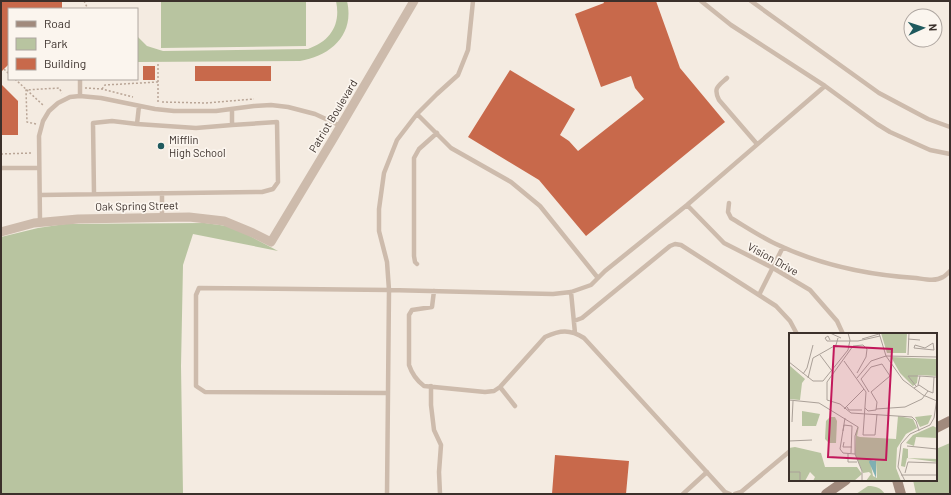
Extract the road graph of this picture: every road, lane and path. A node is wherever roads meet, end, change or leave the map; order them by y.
1 (414, 1) edge
2 (472, 1) edge
3 (701, 1) edge
4 (751, 1) edge
5 (158, 64) dead end
6 (4, 69) dead end
7 (8, 73) edge
8 (727, 78) dead end
9 (16, 80) edge
10 (80, 80) edge
11 (158, 82) junction
12 (825, 86) junction
13 (102, 89) dead end
14 (26, 90) junction
15 (62, 93) dead end
16 (80, 96) junction
17 (158, 102) dead end
18 (44, 106) dead end
19 (138, 106) junction
20 (232, 109) junction
21 (417, 114) junction
22 (36, 124) dead end
23 (137, 124) junction
24 (232, 125) junction
25 (341, 126) junction
26 (950, 127) edge
27 (437, 133) junction
28 (757, 144) junction
29 (950, 154) edge
30 (1, 168) edge
31 (39, 168) junction
32 (162, 193) junction
33 (94, 194) junction
34 (40, 195) junction
35 (729, 203) dead end
36 (687, 205) junction
37 (162, 217) junction
38 (40, 222) junction
39 (1, 232) edge
40 (271, 242) joint
41 (783, 247) junction
42 (416, 264) dead end
43 (773, 268) junction
44 (950, 271) edge
45 (598, 278) junction
46 (389, 290) junction
47 (434, 291) junction
48 (571, 292) junction
49 (759, 295) junction
50 (574, 321) junction
51 (575, 333) junction
52 (797, 333) edge
53 (842, 333) edge
54 (431, 386) junction
55 (500, 387) junction
56 (388, 393) junction
57 (515, 406) dead end
58 (950, 421) edge
59 (937, 428) edge
60 (789, 452) edge
61 (707, 472) junction
62 (845, 481) edge
63 (897, 481) edge
64 (387, 494) edge
65 (440, 494) edge
66 (683, 494) edge
67 (730, 494) edge
68 (735, 494) edge
69 (826, 494) edge
70 (901, 494) edge

1 - 25 street, Patriot Boulevard
2 - 21 lane
3 - 12 lane
4 - 26 lane
5 - 11 path
6 - 7 path
8 - 28 lane
9 - 14 path
10 - 16 lane
11 - 13 path
11 - 17 path
12 - 28 lane
12 - 29 lane
14 - 15 path
14 - 18 path
14 - 22 path
16 - 19 lane
16 - 31 lane
19 - 20 lane
19 - 23 lane
20 - 24 lane
20 - 25 lane
21 - 27 lane
21 - 46 lane
23 - 24 lane
23 - 33 lane
24 - 32 lane
25 - 40 street, Patriot Boulevard
27 - 42 lane
27 - 45 lane
28 - 36 lane
30 - 31 lane
31 - 34 lane
32 - 33 lane
32 - 37 lane
33 - 34 lane
34 - 38 lane
35 - 41 lane
36 - 43 lane, Vision Drive
36 - 45 lane
37 - 38 street, Oak Spring Street
37 - 40 street, Oak Spring Street
38 - 39 street, Oak Spring Street
41 - 43 lane
41 - 44 lane
43 - 49 lane
43 - 53 lane, Vision Drive
45 - 48 lane
46 - 47 lane
46 - 56 lane
46 - 56 lane
47 - 48 lane
47 - 54 lane
48 - 50 lane
49 - 50 lane
49 - 52 lane
50 - 51 lane
51 - 55 lane
51 - 61 lane
54 - 55 lane
54 - 65 lane
55 - 57 lane
56 - 64 lane
58 - 59 main road
60 - 68 lane
61 - 66 lane
61 - 67 lane
62 - 69 main road
63 - 70 main road

